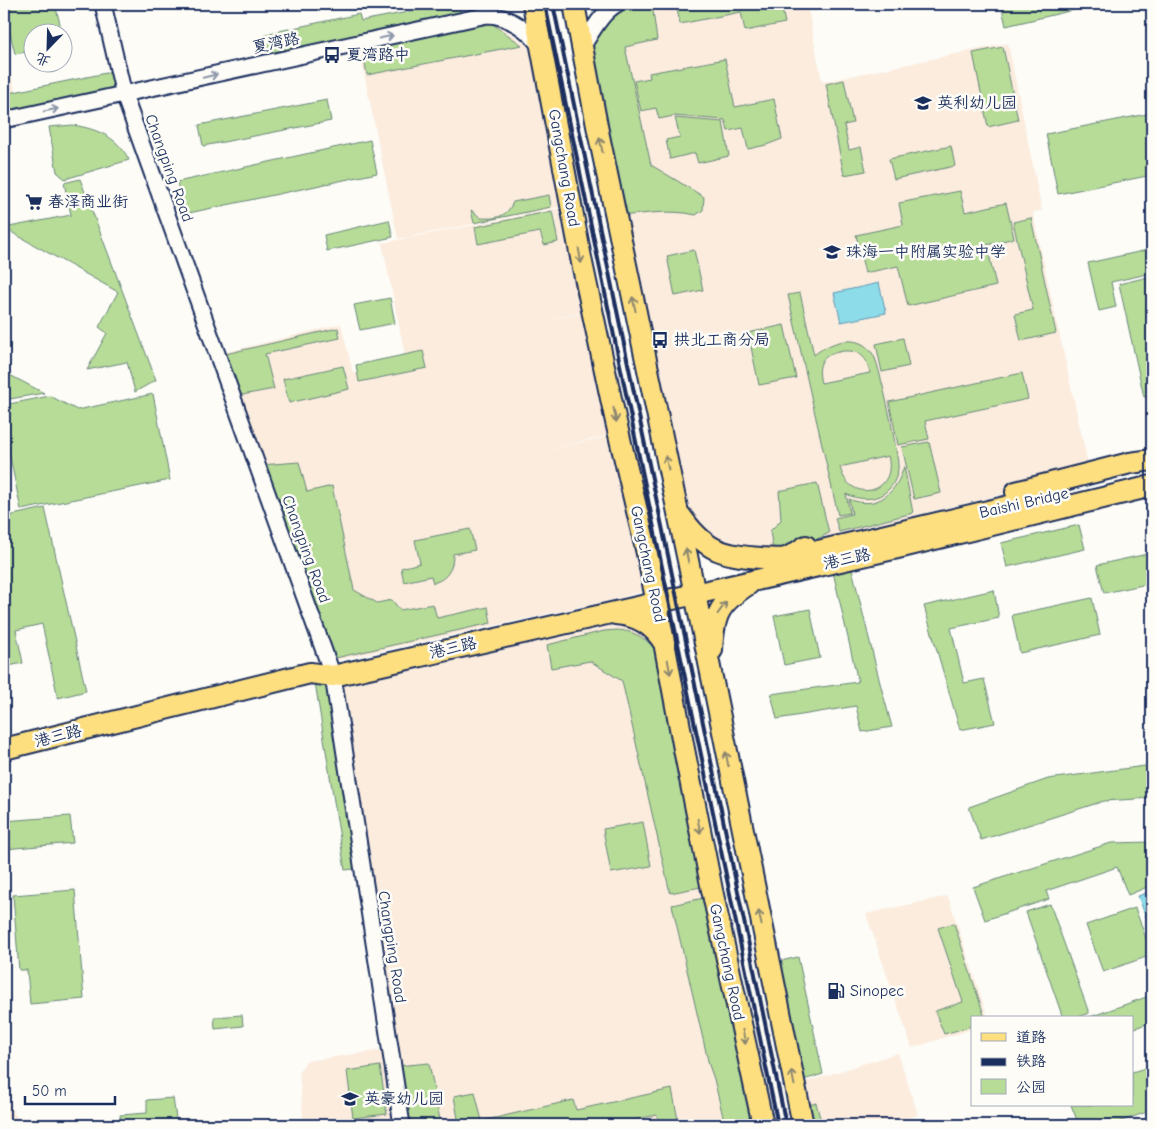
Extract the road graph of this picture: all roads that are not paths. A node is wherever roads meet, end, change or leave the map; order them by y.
1 (103, 4) edge
2 (533, 4) edge
3 (574, 4) edge
4 (617, 4) edge
5 (582, 47) junction
6 (543, 53) junction
7 (124, 95) junction
8 (4, 120) edge
9 (1152, 460) edge
10 (1152, 473) edge
11 (1152, 486) edge
12 (1152, 498) edge
13 (677, 510) junction
14 (899, 540) junction
15 (786, 565) junction
16 (756, 579) junction
17 (693, 587) junction
18 (656, 595) junction
19 (603, 614) junction
20 (664, 643) junction
21 (331, 670) junction
22 (711, 672) junction
23 (4, 749) edge
24 (402, 1125) edge
25 (763, 1125) edge
26 (803, 1125) edge

1 - 7 street, Changping Road
2 - 6 main road, Gangchang Road
3 - 5 main road
4 - 5 street
13 -> 5 main road
7 -> 6 street, 夏湾路
6 -> 18 main road, Gangchang Road
8 -> 7 street, 夏湾路
7 - 21 street, Changping Road
9 - 15 main road
10 - 14 main road, Baishi Bridge
11 - 14 main road, Baishi Bridge
12 - 15 main road
13 - 15 main road
17 -> 13 main road
14 - 15 main road
15 - 16 main road, 港三路
15 - 17 main road
16 - 17 main road, 港三路
22 -> 16 main road
17 - 18 main road, 港三路
17 - 22 main road
18 - 19 main road, 港三路
18 - 20 main road, Gangchang Road
18 - 21 main road
19 - 20 main road
19 - 21 main road, 港三路
20 -> 25 main road, Gangchang Road
21 - 23 main road, 港三路
21 - 24 street, Changping Road
26 -> 22 main road

